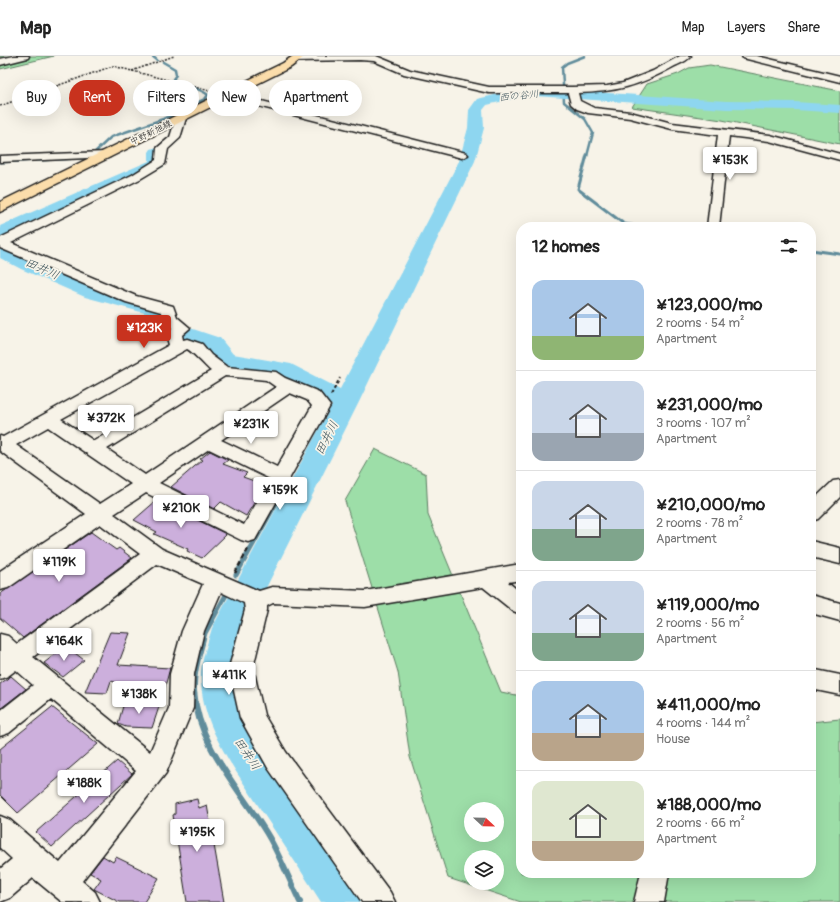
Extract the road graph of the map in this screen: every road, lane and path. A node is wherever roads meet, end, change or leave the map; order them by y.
1 (25, 56) edge
2 (174, 56) edge
3 (687, 56) edge
4 (746, 56) edge
5 (299, 57) edge
6 (802, 59) dead end
7 (0, 62) edge
8 (789, 66) junction
9 (132, 71) junction
10 (840, 79) edge
11 (255, 80) edge
12 (207, 90) edge
13 (572, 90) junction
14 (261, 104) edge
15 (207, 105) edge
16 (0, 106) edge
17 (181, 118) junction
18 (724, 133) junction
19 (106, 155) junction
20 (462, 155) dead end
21 (840, 157) edge
22 (0, 159) edge
23 (0, 208) edge
24 (714, 222) edge
25 (177, 347) junction
26 (222, 372) junction
27 (290, 386) junction
28 (49, 419) junction
29 (208, 442) junction
30 (2, 443) edge
31 (94, 450) junction
32 (281, 476) junction
33 (145, 484) junction
34 (840, 486) edge
35 (816, 509) edge
36 (101, 514) junction
37 (816, 550) edge
38 (155, 554) junction
39 (840, 556) edge
40 (516, 573) edge
41 (486, 577) junction
42 (215, 581) junction
43 (0, 582) edge
44 (255, 600) junction
45 (516, 601) edge
46 (816, 605) edge
47 (840, 612) edge
48 (5, 656) edge
49 (816, 680) edge
50 (840, 684) edge
51 (51, 685) junction
52 (0, 725) edge
53 (153, 770) junction
54 (0, 829) edge
55 (33, 860) junction
56 (654, 878) edge
57 (62, 882) junction
58 (0, 888) edge
59 (85, 902) edge
60 (380, 902) edge
61 (649, 902) edge

1 - 7 street
2 - 9 path
3 - 13 street
4 - 8 street
5 - 11 main road, 中野新旭線
5 - 13 street
6 - 8 street
8 - 10 street
9 - 12 path
9 - 16 path
13 - 18 street
14 - 20 street
15 - 17 main road, 中野新旭線
17 - 19 main road, 中野新旭線
17 - 25 street
18 - 21 street
18 - 24 street
19 - 22 street
19 - 23 main road, 中野新旭線
25 - 26 street
25 - 28 street
26 - 27 street
26 - 31 street
27 - 29 street
27 - 32 street
28 - 30 street
28 - 31 street
29 - 32 street
29 - 33 street
30 - 36 street
31 - 33 street
32 - 33 street
33 - 36 street
34 - 35 street
36 - 38 street
36 - 43 street
37 - 39 street
38 - 42 street
38 - 48 street
40 - 41 street
41 - 44 street
41 - 45 street
42 - 44 street
42 - 53 street
44 - 60 street
46 - 47 street
48 - 51 street
49 - 50 street
51 - 52 street
51 - 53 street
53 - 57 street
54 - 55 street
55 - 57 street
55 - 58 street
56 - 61 street
57 - 59 street

